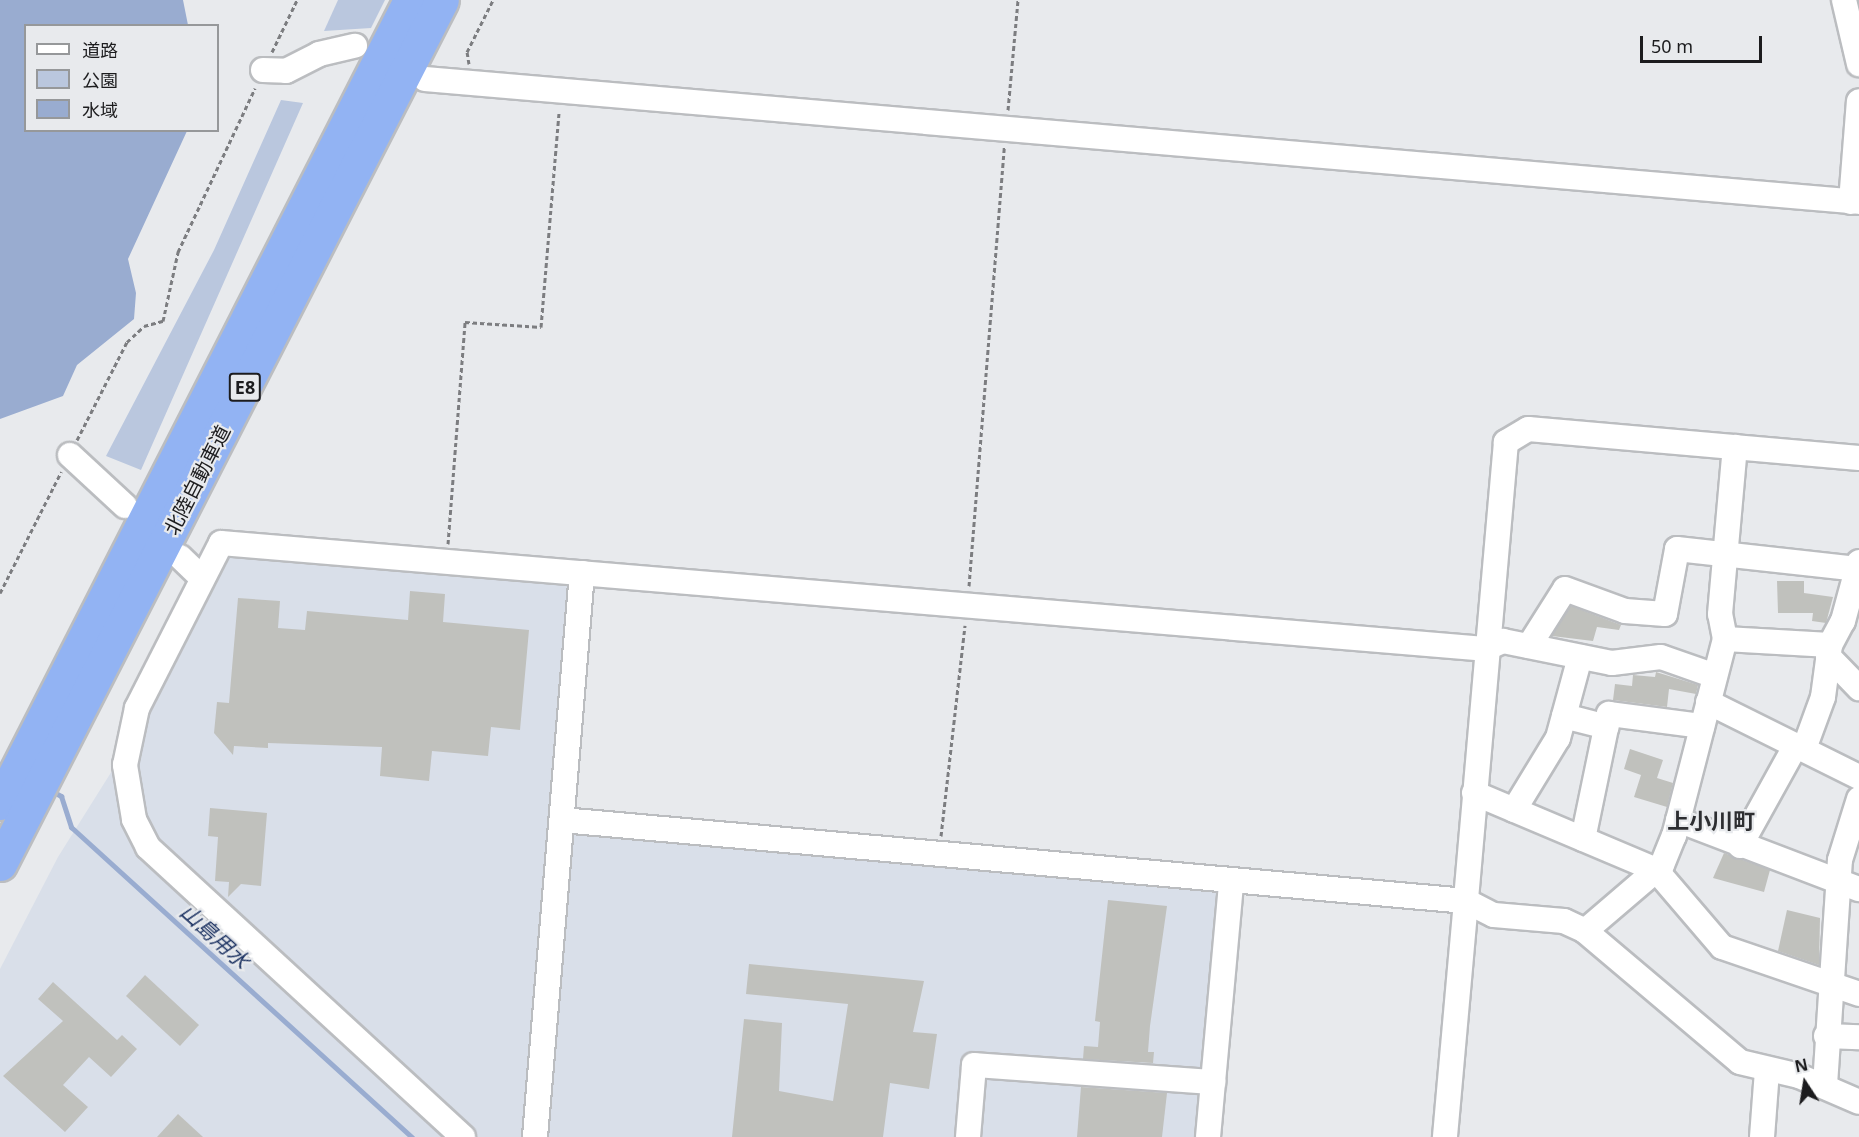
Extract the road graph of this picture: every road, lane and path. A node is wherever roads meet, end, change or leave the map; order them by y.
1 (297, 0) edge
2 (410, 0) edge
3 (442, 0) edge
4 (493, 0) edge
5 (1018, 0) edge
6 (1844, 0) edge
7 (355, 46) dead end
8 (1859, 64) edge
9 (263, 70) junction
10 (425, 79) dead end
11 (490, 86) junction
12 (551, 93) junction
13 (1859, 101) edge
14 (1006, 131) junction
15 (1855, 202) edge
16 (1735, 447) junction
17 (70, 455) junction
18 (1859, 458) edge
19 (125, 506) dead end
20 (1725, 555) junction
21 (180, 557) dead end
22 (447, 562) junction
23 (1858, 566) edge
24 (582, 573) junction
25 (201, 577) junction
26 (0, 593) edge
27 (967, 605) junction
28 (1725, 639) junction
29 (1529, 646) junction
30 (1485, 649) junction
31 (1829, 651) junction
32 (1580, 657) junction
33 (1715, 676) junction
34 (1859, 688) edge
35 (1708, 702) junction
36 (1564, 716) junction
37 (1702, 726) junction
38 (1607, 727) junction
39 (1800, 747) junction
40 (34, 766) junction
41 (1859, 777) edge
42 (1474, 794) junction
43 (1859, 799) edge
44 (12, 800) edge
45 (1514, 810) junction
46 (562, 820) junction
47 (1678, 820) junction
48 (1583, 839) junction
49 (1740, 846) junction
50 (938, 856) junction
51 (0, 864) edge
52 (1656, 870) junction
53 (1231, 882) junction
54 (1849, 884) edge
55 (1466, 901) junction
56 (1585, 931) junction
57 (1828, 983) junction
58 (1859, 994) edge
59 (1826, 1036) junction
60 (1859, 1037) edge
61 (1767, 1071) junction
62 (1213, 1082) junction
63 (1825, 1085) junction
64 (1859, 1102) edge
65 (463, 1137) edge
66 (535, 1137) edge
67 (968, 1137) edge
68 (1208, 1137) edge
69 (1445, 1137) edge
70 (1762, 1137) edge

1 - 9 path
2 - 40 highway, 北陸自動車道 / E8
3 - 40 highway, 北陸自動車道 / E8
4 - 11 path
5 - 14 path
6 - 8 street
7 - 9 street
9 - 17 path
10 - 11 street
11 - 12 street
12 - 14 street
12 - 22 path
13 - 15 street
14 - 15 street
14 - 27 path
16 - 18 street
16 - 20 street
16 - 30 street
17 - 19 street
17 - 26 path
20 - 23 street
20 - 28 street
20 - 29 street
21 - 25 street
22 - 24 street
22 - 25 street
23 - 31 street
24 - 27 street
24 - 46 street
25 - 65 street
27 - 30 street
27 - 50 path
28 - 31 street
28 - 33 street
29 - 30 street
29 - 32 street
30 - 42 street
31 - 34 street
31 - 39 street
32 - 33 street
32 - 36 street
33 - 35 street
35 - 37 street
35 - 39 street
36 - 38 street
36 - 45 street
37 - 38 street
37 - 47 street
38 - 48 street
39 - 41 street
39 - 49 street
40 - 44 highway, 北陸自動車道 / E8
42 - 45 street
42 - 55 street
43 - 54 street
44 - 51 highway, 北陸自動車道 / E8
45 - 48 street
46 - 50 street
46 - 66 street
47 - 49 street
47 - 52 street
48 - 52 street
49 - 54 street
50 - 53 street
52 - 56 street
52 - 57 street
53 - 55 street
53 - 62 street
54 - 57 street
55 - 56 street
55 - 69 street
56 - 61 street
57 - 58 street
57 - 59 street
59 - 60 street
59 - 63 street
61 - 63 street
61 - 70 street
62 - 67 street
62 - 68 street
63 - 64 street

